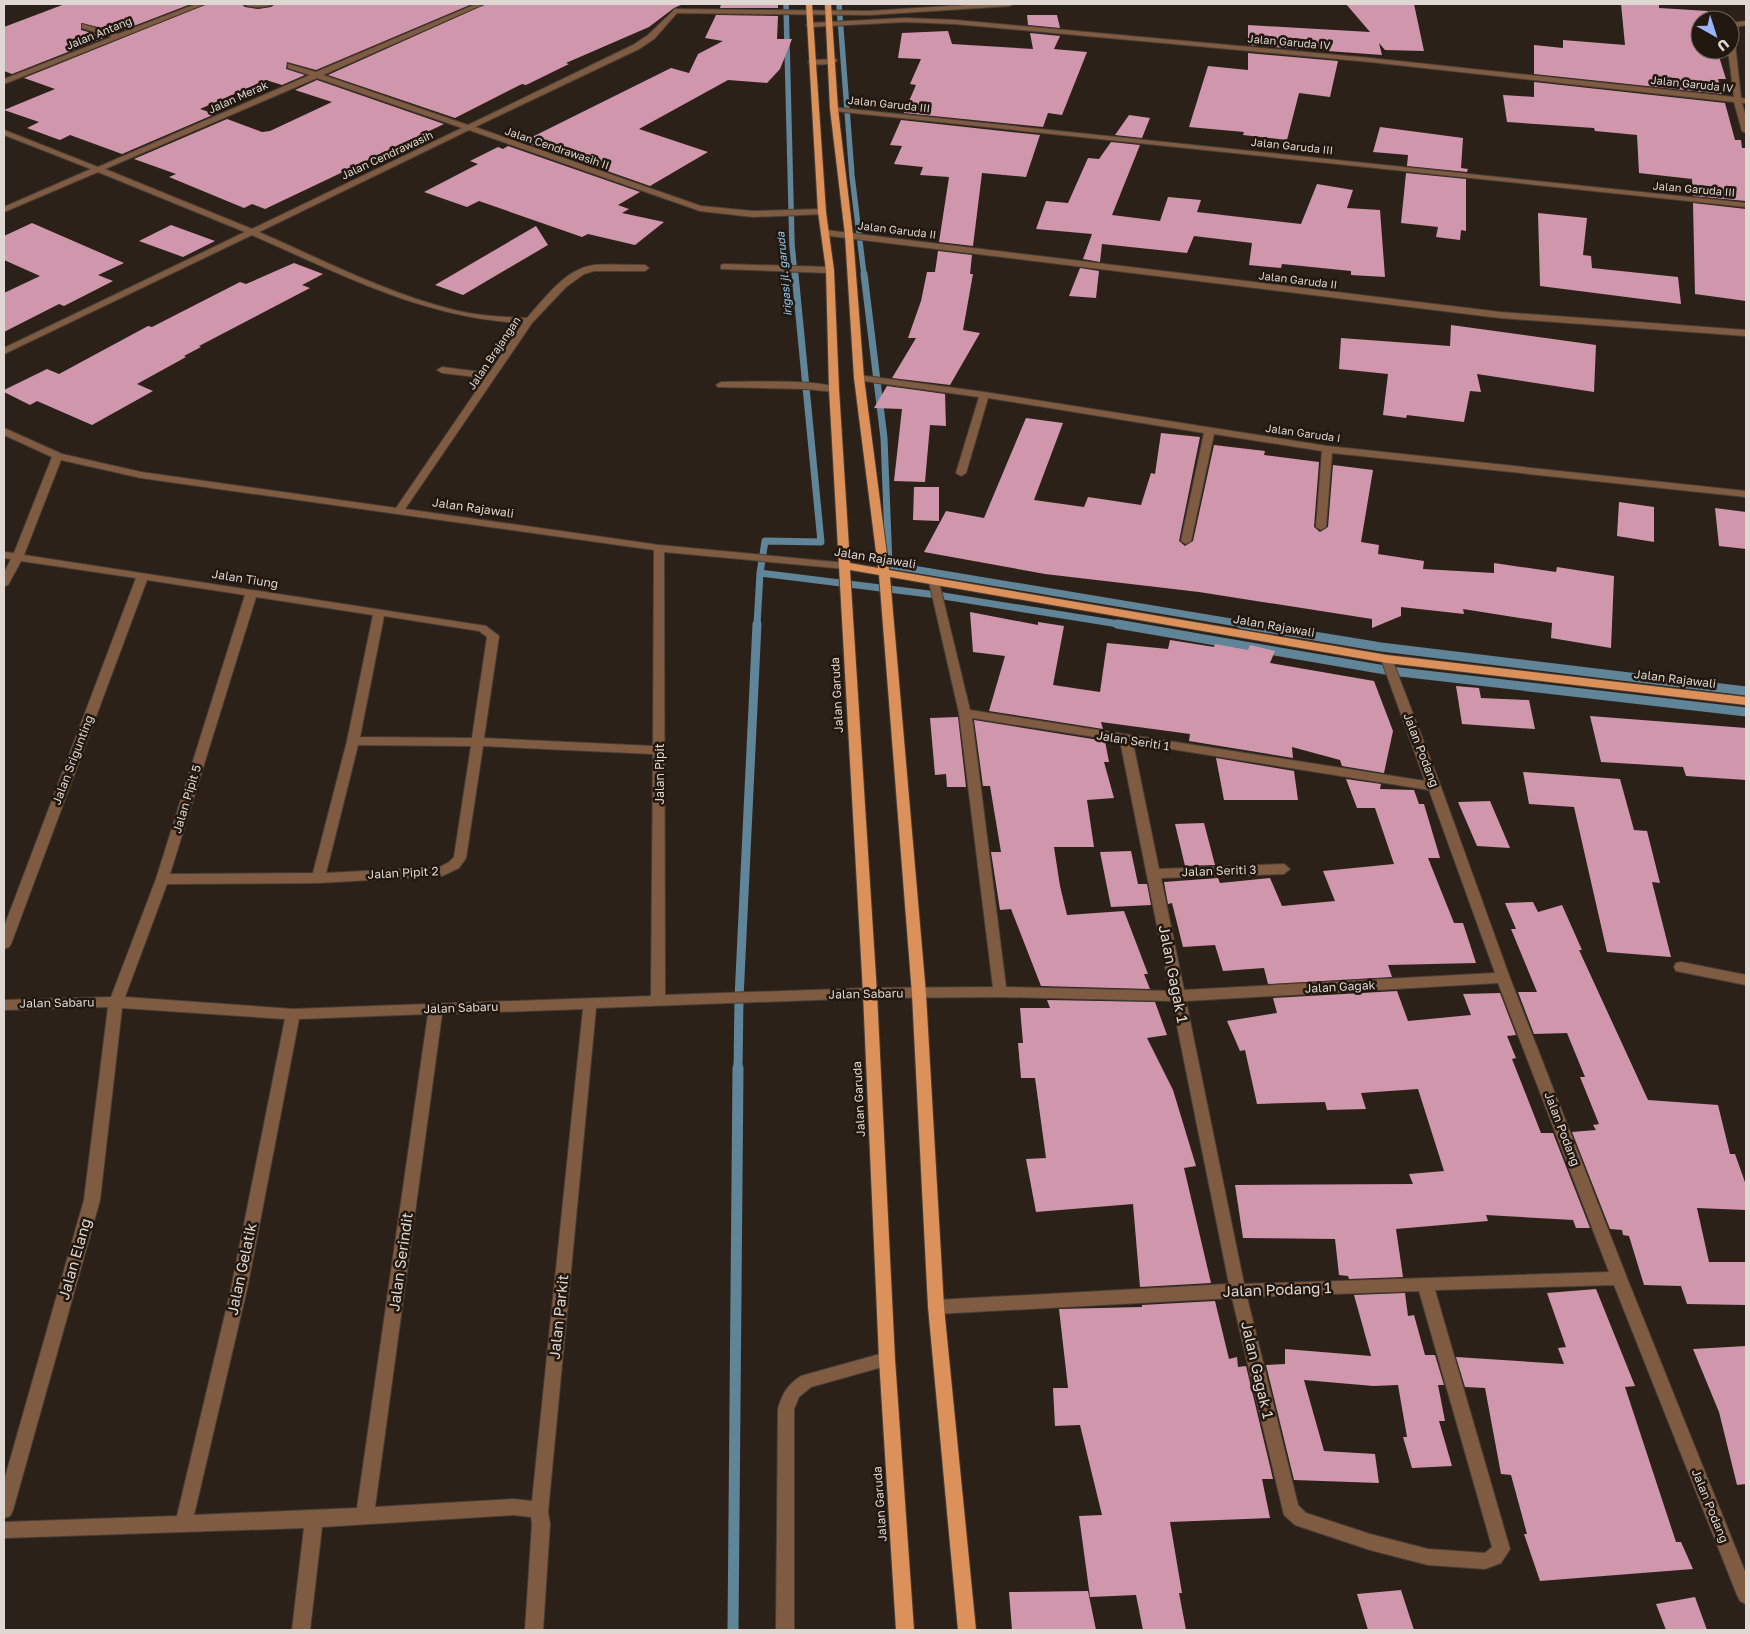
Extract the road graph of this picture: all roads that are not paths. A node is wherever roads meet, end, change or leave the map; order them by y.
1 (202, 4) edge
2 (246, 4) edge
3 (270, 4) edge
4 (481, 4) edge
5 (828, 4) edge
6 (1010, 4) edge
7 (809, 8) edge
8 (829, 14) junction
9 (810, 24) junction
10 (829, 24) junction
11 (85, 26) dead end
12 (119, 37) junction
13 (1735, 60) edge
14 (833, 61) junction
15 (812, 62) junction
16 (291, 66) dead end
17 (316, 75) junction
18 (4, 82) edge
19 (1742, 101) edge
20 (834, 109) junction
21 (468, 129) junction
22 (1746, 131) edge
23 (4, 132) edge
24 (99, 170) junction
25 (1746, 205) edge
26 (4, 210) edge
27 (822, 212) junction
28 (250, 231) junction
29 (825, 233) junction
30 (849, 235) junction
31 (724, 267) dead end
32 (645, 268) dead end
33 (830, 270) junction
34 (529, 321) junction
35 (1746, 334) edge
36 (4, 351) edge
37 (442, 370) dead end
38 (492, 376) junction
39 (859, 378) junction
40 (721, 385) dead end
41 (834, 389) junction
42 (984, 395) junction
43 (4, 430) edge
44 (1209, 432) junction
45 (1327, 450) junction
46 (58, 456) junction
47 (961, 473) dead end
48 (1746, 494) edge
49 (399, 511) junction
50 (1321, 527) dead end
51 (1186, 541) dead end
52 (659, 548) junction
53 (4, 555) edge
54 (18, 557) junction
55 (846, 566) junction
56 (884, 572) junction
57 (143, 575) junction
58 (934, 582) junction
59 (4, 583) edge
60 (251, 594) junction
61 (379, 614) junction
62 (482, 628) joint
63 (1387, 659) junction
64 (1746, 701) edge
65 (965, 713) junction
66 (1126, 740) junction
67 (353, 741) junction
68 (477, 742) junction
69 (660, 750) junction
70 (1435, 787) junction
71 (1284, 869) dead end
72 (1154, 874) junction
73 (318, 878) junction
74 (162, 879) junction
75 (4, 944) edge
76 (1681, 967) dead end
77 (1503, 978) junction
78 (1746, 980) edge
79 (1000, 992) junction
80 (870, 993) junction
81 (919, 994) junction
82 (1177, 996) junction
83 (658, 1000) junction
84 (116, 1002) junction
85 (4, 1004) edge
86 (590, 1004) junction
87 (436, 1009) junction
88 (293, 1014) junction
89 (1619, 1278) junction
90 (1425, 1283) junction
91 (1238, 1292) junction
92 (936, 1307) junction
93 (887, 1359) junction
94 (4, 1510) edge
95 (539, 1512) junction
96 (365, 1515) junction
97 (314, 1519) junction
98 (184, 1522) junction
99 (4, 1530) edge
100 (1746, 1595) edge
101 (301, 1630) edge
102 (534, 1630) edge
103 (785, 1630) edge
104 (905, 1630) edge
105 (966, 1630) edge

1 - 12 street, Jalan Antang
2 - 3 street
4 - 17 street, Jalan Merak
5 - 8 main road
6 - 8 street, Jalan Cendrawasih
7 - 8 street, Jalan Cendrawasih
7 - 9 main road, Jalan Garuda
7 - 21 street, Jalan Cendrawasih
8 - 10 main road
9 - 10 street, Jalan Garuda IV
9 - 15 main road, Jalan Garuda
10 - 14 main road
10 - 19 street, Jalan Garuda IV
11 - 12 street
12 - 18 street, Jalan Antang
13 - 19 street
14 - 15 street
14 - 20 main road
15 - 27 main road, Jalan Garuda
16 - 17 street, Jalan Cendrawasih II
17 - 21 street, Jalan Cendrawasih II
17 - 24 street, Jalan Merak
19 - 22 street
20 - 25 street, Jalan Garuda III
20 - 30 main road
21 - 27 street, Jalan Cendrawasih II
21 - 28 street, Jalan Cendrawasih
23 - 24 street
24 - 26 street, Jalan Merak
24 - 28 street
27 - 29 main road, Jalan Garuda
28 - 34 street
28 - 36 street, Jalan Cendrawasih
29 - 30 street, Jalan Garuda II
29 - 33 main road, Jalan Garuda
30 - 35 street, Jalan Garuda II
30 - 39 main road
31 - 33 street
32 - 34 street, Jalan Brajangan
33 - 41 main road, Jalan Garuda
34 - 38 street, Jalan Brajangan
37 - 38 street
38 - 49 street, Jalan Brajangan
39 - 42 street, Jalan Garuda I
39 - 56 main road
40 - 41 street
41 - 55 main road, Jalan Garuda
42 - 44 street, Jalan Garuda I
42 - 47 street
43 - 46 street, Jalan Rajawali
44 - 45 street, Jalan Garuda I
44 - 51 street
45 - 48 street, Jalan Garuda I
45 - 50 street
46 - 49 street, Jalan Rajawali
46 - 54 street
49 - 52 street, Jalan Rajawali
52 - 55 street, Jalan Rajawali
52 - 69 street, Jalan Pipit
53 - 54 street, Jalan Tiung
54 - 57 street, Jalan Tiung
54 - 59 street
55 - 56 main road, Jalan Rajawali
55 - 80 main road, Jalan Garuda
56 - 58 main road, Jalan Rajawali
56 - 81 main road
57 - 60 street, Jalan Tiung
57 - 75 street, Jalan Srigunting
58 - 63 main road, Jalan Rajawali
58 - 65 street
60 - 61 street, Jalan Tiung
60 - 74 street, Jalan Pipit 5
61 - 62 street, Jalan Tiung
61 - 67 street
62 - 68 street, Jalan Pipit 2
63 - 64 main road, Jalan Rajawali
63 - 70 street, Jalan Podang
65 - 66 street, Jalan Seriti 1
65 - 79 street
66 - 70 street, Jalan Seriti 1
66 - 72 street, Jalan Gagak 1
67 - 68 street
67 - 73 street
68 - 69 street
68 - 73 street, Jalan Pipit 2
69 - 83 street, Jalan Pipit
70 - 77 street, Jalan Podang
71 - 72 street, Jalan Seriti 3
72 - 82 street, Jalan Gagak 1
73 - 74 street, Jalan Pipit 2
74 - 84 street, Jalan Pipit 5
76 - 78 street
77 - 82 street, Jalan Gagak
77 - 89 street, Jalan Podang
79 - 81 street, Jalan Sabaru
79 - 82 street, Jalan Gagak
80 - 81 street, Jalan Sabaru
80 - 83 street, Jalan Sabaru
80 - 93 main road, Jalan Garuda
81 - 92 main road
82 - 91 street, Jalan Gagak 1
83 - 86 street, Jalan Sabaru
84 - 85 street, Jalan Sabaru
84 - 88 street, Jalan Sabaru
84 - 94 street, Jalan Elang
86 - 87 street, Jalan Sabaru
86 - 95 street, Jalan Parkit
87 - 88 street, Jalan Sabaru
87 - 96 street, Jalan Serindit
88 - 98 street, Jalan Gelatik
89 - 90 street, Jalan Podang 1
89 - 100 street, Jalan Podang
90 - 91 street, Jalan Podang 1
90 - 91 street, Jalan Gagak 1
91 - 92 street, Jalan Podang 1
92 - 105 main road
93 - 103 street
93 - 104 main road, Jalan Garuda
95 - 96 street
95 - 102 street, Jalan Parkit
96 - 97 street
97 - 98 street
97 - 101 street
98 - 99 street

